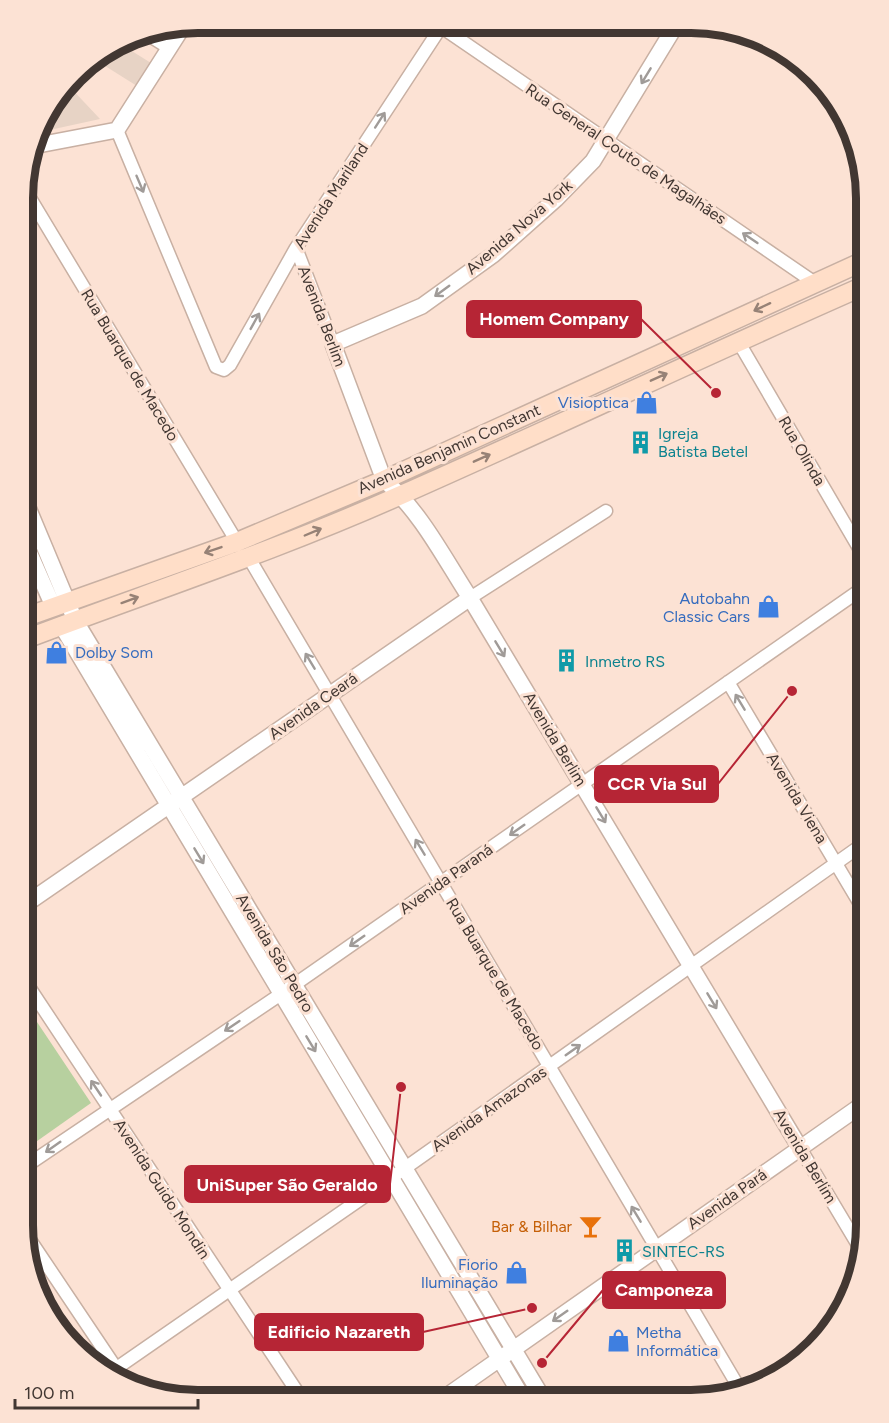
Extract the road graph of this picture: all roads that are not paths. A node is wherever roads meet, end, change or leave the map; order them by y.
1 (435, 33) edge
2 (451, 33) edge
3 (672, 33) edge
4 (178, 34) edge
5 (155, 39) edge
6 (169, 48) junction
7 (117, 130) junction
8 (606, 141) junction
9 (42, 144) edge
10 (33, 203) edge
11 (296, 248) junction
12 (856, 265) edge
13 (815, 283) junction
14 (856, 289) edge
15 (738, 341) junction
16 (333, 344) junction
17 (384, 480) junction
18 (401, 495) junction
19 (606, 511) dead end
20 (237, 542) junction
21 (856, 543) edge
22 (33, 546) edge
23 (249, 558) junction
24 (856, 593) edge
25 (470, 598) junction
26 (60, 604) junction
27 (33, 614) edge
28 (68, 623) junction
29 (33, 636) edge
30 (728, 682) junction
31 (330, 695) junction
32 (582, 784) junction
33 (175, 802) junction
34 (856, 849) edge
35 (836, 863) junction
36 (441, 883) junction
37 (856, 897) edge
38 (33, 899) edge
39 (692, 966) junction
40 (294, 984) junction
41 (33, 993) edge
42 (281, 994) junction
43 (549, 1066) junction
44 (109, 1108) junction
45 (856, 1109) edge
46 (800, 1148) junction
47 (33, 1161) edge
48 (405, 1168) junction
49 (391, 1178) junction
50 (855, 1241) edge
51 (34, 1246) edge
52 (657, 1249) junction
53 (230, 1290) junction
54 (513, 1349) junction
55 (499, 1359) junction
56 (111, 1365) edge
57 (120, 1370) edge
58 (736, 1383) edge
59 (296, 1390) edge
60 (455, 1390) edge
61 (518, 1390) edge
62 (538, 1390) edge

11 -> 1 street, Avenida Mariland
2 - 8 street, Rua General Couto de Magalhães
3 -> 8 street, Avenida Nova York
4 - 6 street
5 - 6 street
6 - 7 street
7 - 9 street
7 -> 11 street, Avenida Mariland
13 -> 8 street, Rua General Couto de Magalhães
8 -> 16 street, Avenida Nova York
10 - 20 street, Rua Buarque de Macedo
11 - 16 street, Avenida Berlim
12 - 13 main road, Avenida Benjamin Constant
13 -> 17 main road, Avenida Benjamin Constant
14 - 15 main road, Avenida Benjamin Constant
18 -> 15 main road, Avenida Benjamin Constant
15 - 21 street, Rua Olinda
16 - 17 street, Avenida Berlim
17 - 18 street, Avenida Berlim
17 - 20 main road, Avenida Benjamin Constant
23 -> 18 main road, Avenida Benjamin Constant
18 - 25 street, Avenida Berlim
19 - 25 street, Avenida Ceará
20 -> 26 main road, Avenida Benjamin Constant
22 - 26 street, Avenida São Pedro
28 -> 23 main road, Avenida Benjamin Constant
31 -> 23 street, Rua Buarque de Macedo
24 - 30 street, Avenida Paraná
25 - 31 street, Avenida Ceará
25 -> 32 street, Avenida Berlim
26 - 27 main road, Avenida Benjamin Constant
26 - 28 street, Avenida São Pedro
28 - 29 main road, Avenida Benjamin Constant
28 - 33 street, Avenida São Pedro
30 - 32 street, Avenida Paraná
35 -> 30 street, Avenida Viena
31 - 33 street, Avenida Ceará
36 -> 31 street, Rua Buarque de Macedo
32 -> 36 street, Avenida Paraná
32 -> 39 street, Avenida Berlim
33 - 38 street, Avenida Ceará
33 - 40 street, Avenida São Pedro
33 -> 42 street, Avenida São Pedro
34 - 35 street, Avenida Amazonas
35 - 37 street, Avenida Viena
35 - 39 street, Avenida Amazonas
36 -> 40 street, Avenida Paraná
36 - 43 street, Rua Buarque de Macedo
43 -> 39 street, Avenida Amazonas
39 -> 46 street, Avenida Berlim
40 - 42 street, Avenida Paraná
40 - 48 street, Avenida São Pedro
44 -> 41 street, Avenida Guido Mondin
42 -> 44 street, Avenida Paraná
42 -> 49 street, Avenida São Pedro
43 - 48 street, Avenida Amazonas
52 -> 43 street, Rua Buarque de Macedo
44 -> 47 street, Avenida Paraná
44 - 53 street, Avenida Guido Mondin
45 - 46 street, Avenida Pará
46 - 50 street, Avenida Berlim
46 - 52 street, Avenida Pará
48 - 49 street, Avenida Amazonas
48 - 54 street, Avenida São Pedro
49 - 53 street, Avenida Amazonas
49 - 55 street, Avenida São Pedro
51 - 56 street
52 -> 54 street, Avenida Pará
52 - 58 street, Rua Buarque de Macedo
53 - 57 street, Avenida Amazonas
53 - 59 street, Avenida Guido Mondin
54 - 55 street, Avenida Pará
54 - 62 street, Avenida São Pedro
55 - 60 street, Avenida Pará
55 - 61 street, Avenida São Pedro

